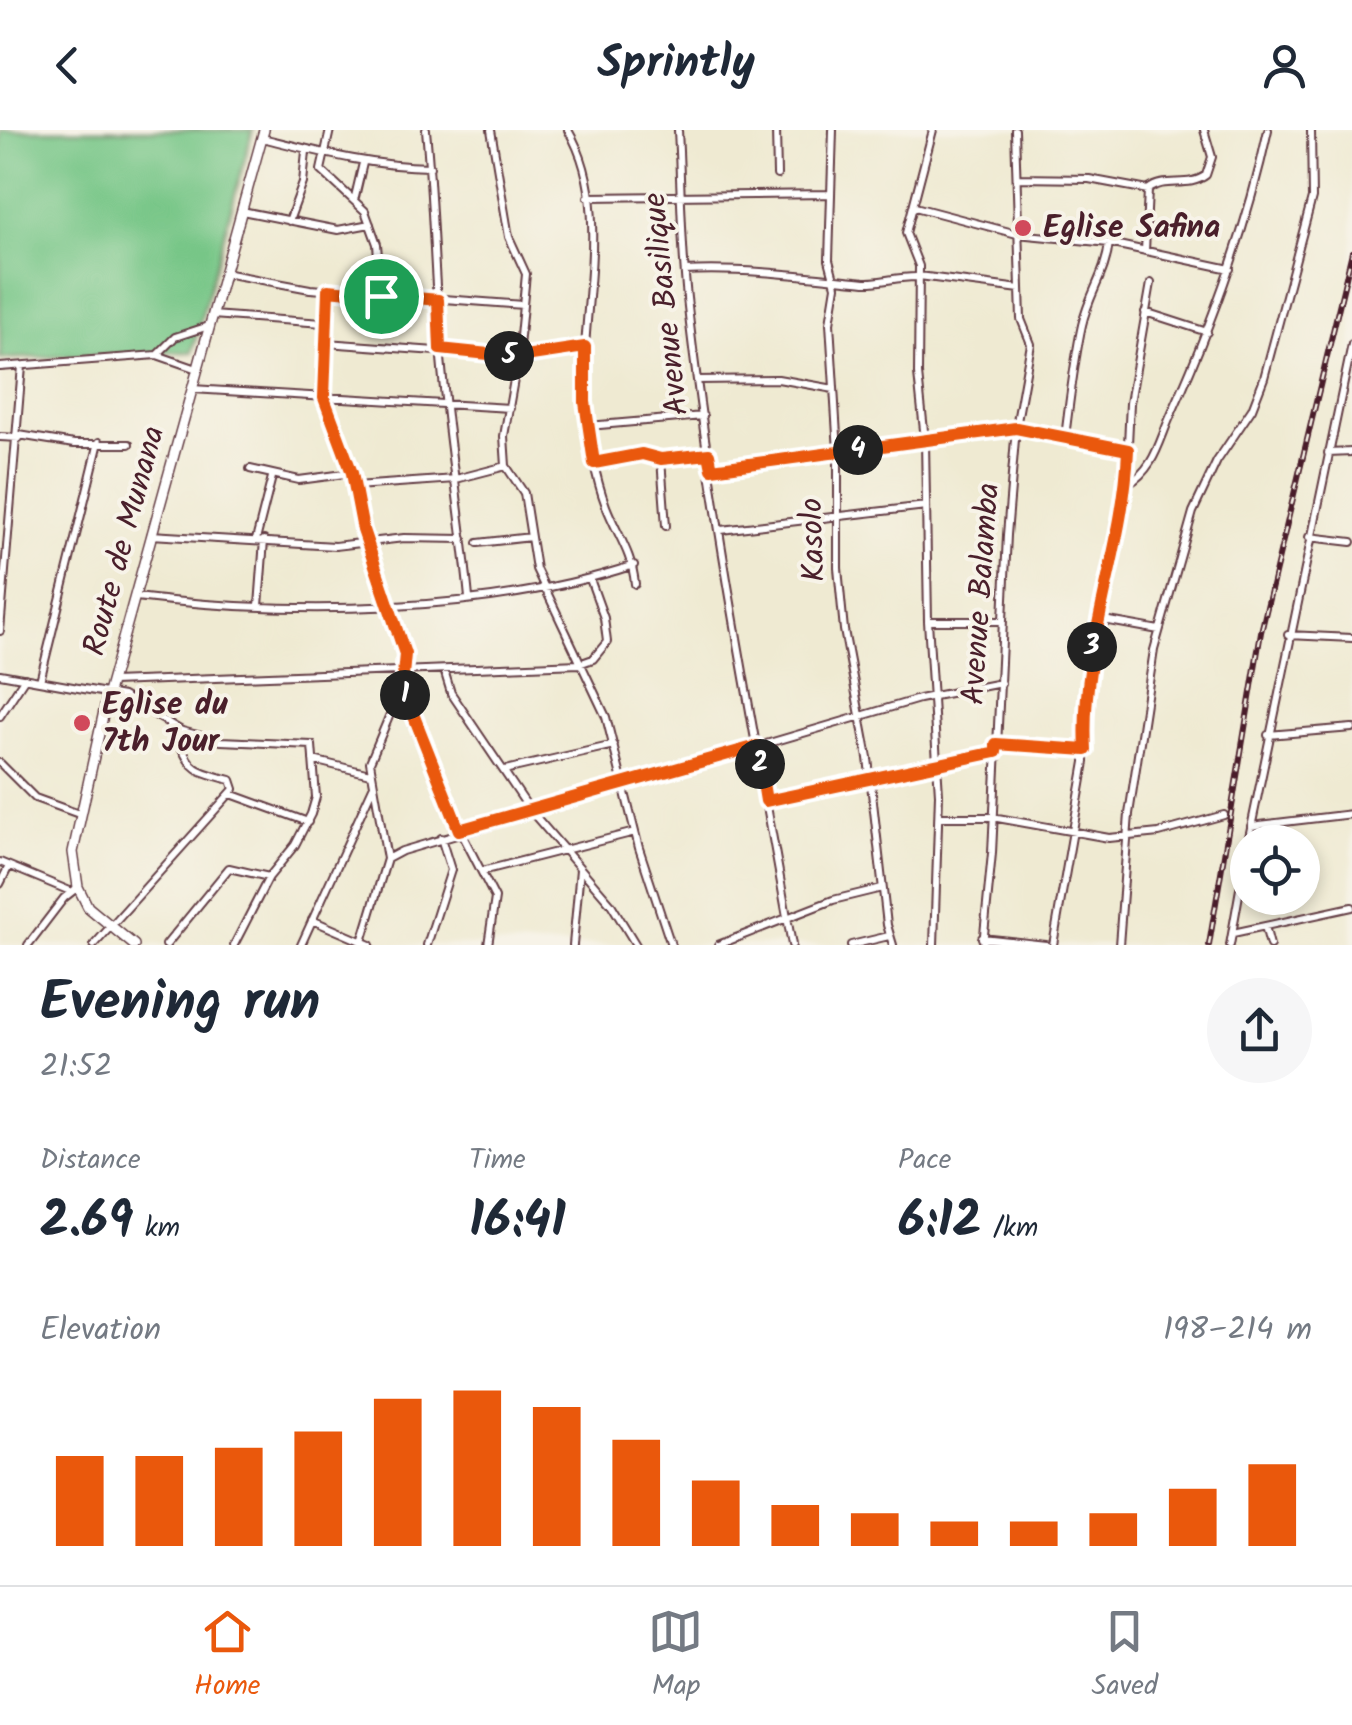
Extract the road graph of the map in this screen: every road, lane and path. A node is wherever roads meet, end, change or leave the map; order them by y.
1 (330, 130) edge
2 (426, 130) edge
3 (491, 130) edge
4 (568, 130) edge
5 (678, 130) edge
6 (776, 130) edge
7 (832, 130) edge
8 (933, 130) edge
9 (1015, 130) edge
10 (1204, 130) edge
11 (1268, 130) edge
12 (1311, 130) edge
13 (263, 134) edge
14 (306, 151) junction
15 (322, 156) junction
16 (364, 163) junction
17 (430, 168) junction
18 (777, 175) dead end
19 (1017, 178) junction
20 (1148, 190) junction
21 (831, 194) junction
22 (355, 197) junction
23 (588, 197) junction
24 (680, 199) junction
25 (915, 207) junction
26 (242, 211) junction
27 (289, 221) junction
28 (370, 224) junction
29 (1017, 234) junction
30 (1109, 243) junction
31 (1145, 251) junction
32 (1230, 269) junction
33 (685, 271) junction
34 (224, 274) junction
35 (834, 276) junction
36 (919, 276) junction
37 (1151, 283) dead end
38 (1020, 289) junction
39 (328, 290) junction
40 (381, 296) junction
41 (438, 300) junction
42 (523, 305) junction
43 (1144, 312) junction
44 (211, 321) junction
45 (324, 323) junction
46 (1207, 332) junction
47 (326, 343) junction
48 (1352, 344) edge
49 (585, 347) junction
50 (440, 349) junction
51 (157, 355) junction
52 (518, 357) junction
53 (1350, 359) edge
54 (0, 366) edge
55 (22, 366) junction
56 (197, 368) junction
57 (697, 380) junction
58 (192, 390) junction
59 (834, 390) junction
60 (324, 398) junction
61 (448, 404) junction
62 (510, 408) junction
63 (703, 416) junction
64 (588, 426) junction
65 (1016, 428) junction
66 (0, 436) edge
67 (19, 436) junction
68 (1065, 436) junction
69 (925, 440) junction
70 (99, 442) junction
71 (129, 444) dead end
72 (1128, 450) junction
73 (838, 452) junction
74 (1352, 452) edge
75 (1328, 453) junction
76 (709, 454) junction
77 (661, 459) junction
78 (594, 463) junction
79 (506, 466) junction
80 (250, 468) dead end
81 (712, 469) junction
82 (352, 473) junction
83 (272, 477) junction
84 (456, 479) junction
85 (354, 486) junction
86 (1126, 486) junction
87 (926, 506) junction
88 (836, 516) junction
89 (666, 526) dead end
90 (720, 530) junction
91 (151, 535) junction
92 (531, 537) junction
93 (1309, 537) junction
94 (462, 539) junction
95 (260, 540) junction
96 (478, 542) dead end
97 (1352, 542) edge
98 (368, 544) junction
99 (634, 565) junction
100 (590, 580) junction
101 (635, 584) dead end
102 (545, 588) junction
103 (136, 597) junction
104 (469, 598) junction
105 (387, 605) junction
106 (259, 606) junction
107 (1098, 620) junction
108 (928, 621) junction
109 (1003, 621) junction
110 (1159, 630) junction
111 (0, 631) edge
112 (1288, 635) junction
113 (1352, 638) edge
114 (579, 664) junction
115 (444, 670) junction
116 (402, 672) junction
117 (0, 674) edge
118 (25, 678) junction
119 (40, 681) junction
120 (1001, 683) junction
121 (402, 686) junction
122 (110, 688) junction
123 (934, 694) junction
124 (861, 715) junction
125 (0, 716) edge
126 (168, 722) junction
127 (1352, 728) edge
128 (1268, 735) junction
129 (614, 745) junction
130 (757, 746) junction
131 (996, 748) junction
132 (1086, 750) junction
133 (313, 760) junction
134 (936, 762) junction
135 (0, 766) edge
136 (505, 770) junction
137 (370, 774) junction
138 (871, 780) junction
139 (623, 786) junction
140 (373, 787) junction
141 (231, 794) junction
142 (766, 801) junction
143 (530, 810) junction
144 (79, 814) junction
145 (1352, 814) edge
146 (1224, 816) dead end
147 (992, 817) junction
148 (940, 818) junction
149 (308, 822) junction
150 (1251, 825) edge
151 (1259, 825) edge
152 (459, 830) junction
153 (1072, 831) junction
154 (636, 832) junction
155 (445, 836) junction
156 (1127, 836) junction
157 (563, 849) junction
158 (387, 858) junction
159 (0, 862) edge
160 (8, 866) junction
161 (580, 868) junction
162 (482, 871) junction
163 (269, 877) junction
164 (0, 884) edge
165 (882, 888) junction
166 (74, 889) junction
167 (1352, 907) edge
168 (1235, 915) edge
169 (788, 918) junction
170 (312, 920) junction
171 (1266, 926) junction
172 (111, 929) junction
173 (1232, 934) junction
174 (889, 936) junction
175 (982, 942) edge
176 (364, 944) edge
177 (28, 945) edge
178 (94, 945) edge
179 (133, 945) edge
180 (166, 945) edge
181 (234, 945) edge
182 (300, 945) edge
183 (427, 945) edge
184 (488, 945) edge
185 (573, 945) edge
186 (636, 945) edge
187 (671, 945) edge
188 (718, 945) edge
189 (792, 945) edge
190 (851, 945) edge
191 (893, 945) edge
192 (934, 945) edge
193 (1046, 945) edge
194 (1053, 945) edge
195 (1119, 945) edge
196 (1230, 945) edge
197 (1270, 945) edge

1 - 15 street
2 - 17 street
3 - 42 street
4 - 23 street
5 - 24 street, Avenue Basilique
6 - 18 street
7 - 21 street, Kasolo
8 - 25 street
9 - 19 street, Avenue Balamba
10 - 20 street
11 - 32 street
12 - 110 street
13 - 14 street
13 - 26 main road, Route de Munana
14 - 15 street
14 - 27 street
15 - 16 street
15 - 22 street
16 - 17 street
16 - 22 street
17 - 41 street
19 - 20 street
19 - 29 street, Avenue Balamba
20 - 31 street
21 - 24 street
21 - 35 street, Kasolo
22 - 28 street
23 - 24 street
23 - 49 street
24 - 33 street, Avenue Basilique
25 - 29 street
25 - 36 street
26 - 27 street
26 - 34 main road, Route de Munana
27 - 28 street
28 - 40 street
29 - 30 street
29 - 38 street, Avenue Balamba
30 - 31 street
30 - 68 street
31 - 32 street
32 - 46 street
33 - 35 street
33 - 57 street, Avenue Basilique
34 - 39 street
34 - 44 main road, Route de Munana
35 - 36 street
35 - 59 street, Kasolo
36 - 38 street
36 - 69 street
37 - 43 street
38 - 65 street, Avenue Balamba
39 - 40 street
39 - 45 street
40 - 41 street
41 - 42 street
41 - 50 street
42 - 52 street
43 - 46 street
43 - 72 street
44 - 45 street
44 - 51 street
44 - 56 main road, Route de Munana
45 - 47 street
46 - 86 street
47 - 50 street
47 - 60 street
48 - 53 street
49 - 52 street
49 - 64 street
50 - 52 street
50 - 61 street
51 - 55 street
51 - 56 street
52 - 62 street
53 - 75 street
54 - 55 street
55 - 67 street
56 - 58 main road, Route de Munana
57 - 59 street
57 - 63 street, Avenue Basilique
58 - 60 street
58 - 91 main road, Route de Munana
59 - 73 street, Kasolo
60 - 61 street
60 - 82 street
61 - 62 street
61 - 84 street
62 - 79 street
63 - 64 street
63 - 76 street, Avenue Basilique
64 - 78 street
65 - 68 street
65 - 69 street
65 - 109 street, Avenue Balamba
66 - 67 street
67 - 70 street
67 - 111 street
68 - 72 street
69 - 73 street
69 - 87 street
70 - 71 street
70 - 119 street
72 - 86 street
73 - 81 street
73 - 88 street, Kasolo
74 - 75 street
75 - 93 street
76 - 77 street
76 - 81 street, Avenue Basilique
77 - 78 street
77 - 89 street
78 - 99 street
79 - 84 street
79 - 92 street
80 - 83 street
81 - 90 street, Avenue Basilique
82 - 83 street
82 - 85 street
83 - 95 street
84 - 85 street
84 - 94 street
85 - 98 street
86 - 107 street
87 - 88 street
87 - 108 street
88 - 90 street
88 - 124 street, Kasolo
90 - 130 street, Avenue Basilique
91 - 95 street
91 - 103 main road, Route de Munana
92 - 96 street
92 - 102 street
93 - 97 street
93 - 112 street
94 - 98 street
94 - 104 street
95 - 98 street
95 - 106 street
98 - 105 street
99 - 100 street
99 - 101 street
100 - 102 street
100 - 114 street
102 - 104 street
102 - 114 street
103 - 106 street
103 - 122 main road, Route de Munana
104 - 105 street
105 - 106 street
105 - 116 street
107 - 110 street
107 - 132 street
108 - 109 street
108 - 123 street
109 - 120 street, Avenue Balamba
110 - 156 street
112 - 113 street
112 - 128 street
114 - 115 street
114 - 129 street
115 - 116 street
115 - 136 street
116 - 121 street
116 - 122 street
117 - 118 street
118 - 119 street
118 - 125 street
119 - 122 street
120 - 123 street
120 - 131 street, Avenue Balamba
121 - 137 street
121 - 152 street
122 - 126 street
122 - 144 main road, Route de Munana
123 - 124 street
123 - 134 street
124 - 130 street
124 - 138 street, Kasolo
126 - 133 street
126 - 141 street
127 - 128 street
128 - 150 street
129 - 136 street
129 - 139 street
130 - 139 street
130 - 142 street, Avenue Basilique
131 - 132 street
131 - 134 street
131 - 147 street, Avenue Balamba
132 - 153 street
133 - 137 street
133 - 149 street
134 - 138 street
134 - 148 street
135 - 144 street
136 - 143 street
137 - 140 street
138 - 142 street
138 - 165 street, Kasolo
139 - 143 street
139 - 154 street
140 - 158 street
140 - 170 street
141 - 149 street
141 - 172 street
142 - 169 street, Avenue Basilique
143 - 152 street
143 - 157 street
144 - 166 main road, Route de Munana
145 - 151 street
146 - 156 street
147 - 148 street
147 - 153 street
147 - 175 street, Avenue Balamba
148 - 192 street
149 - 163 street
152 - 155 street
152 - 162 street
153 - 156 street
153 - 194 street
154 - 157 street
154 - 187 street
155 - 158 street
155 - 183 street
156 - 195 street
157 - 161 street
157 - 162 street
158 - 176 street
159 - 160 street
160 - 164 street
160 - 166 street
161 - 185 street
161 - 186 street
162 - 184 street
163 - 180 street
163 - 181 street
165 - 169 street
165 - 174 street, Kasolo
166 - 172 main road
166 - 177 street
167 - 171 street
168 - 173 street
169 - 188 street
169 - 189 street, Avenue Basilique
170 - 176 street
170 - 182 street
171 - 173 street
171 - 197 street
172 - 178 street
172 - 179 main road
173 - 196 street
174 - 190 street
174 - 191 street, Kasolo
175 - 193 street

